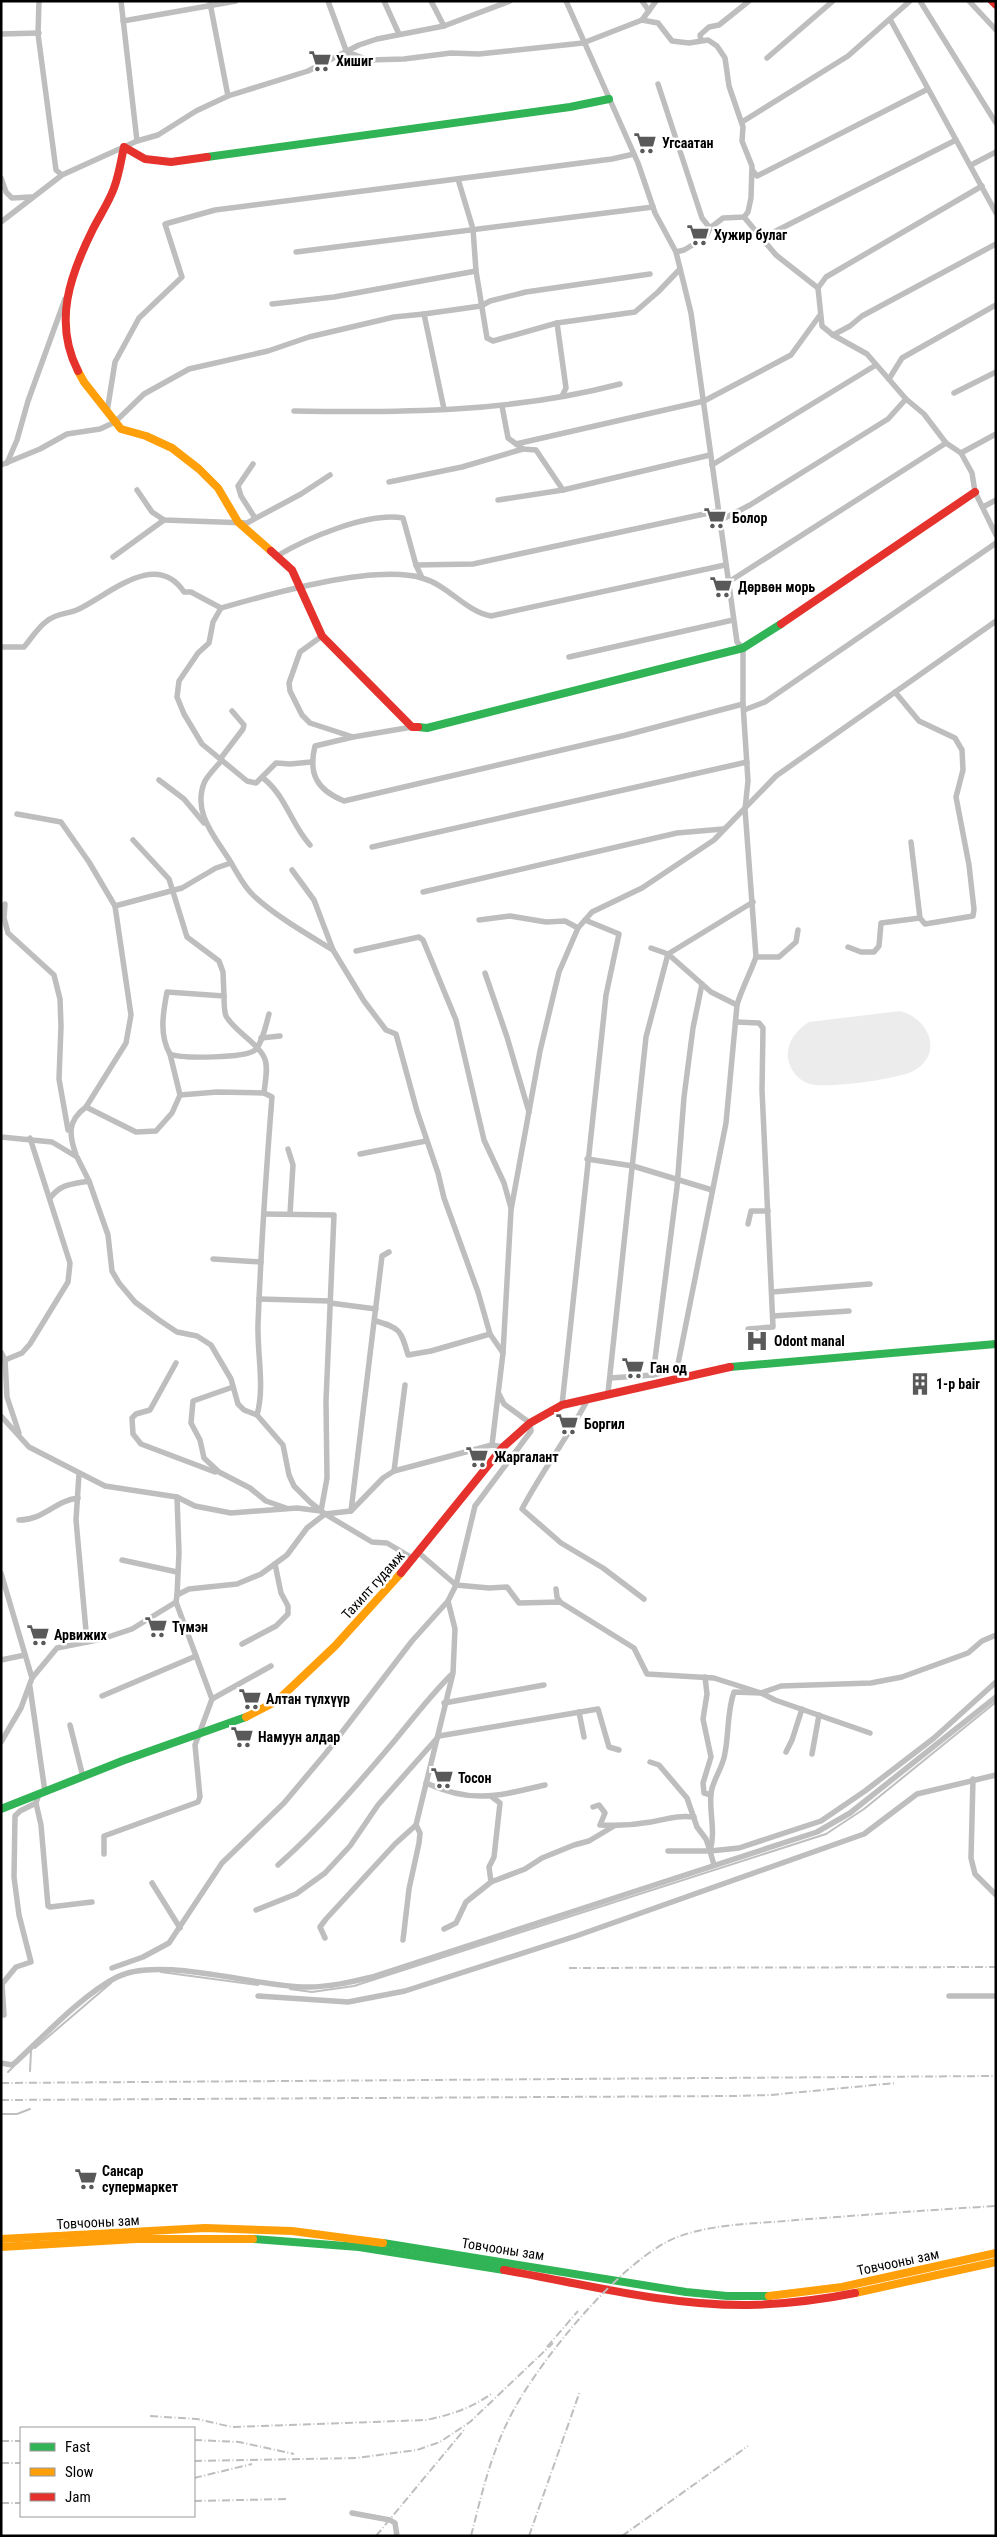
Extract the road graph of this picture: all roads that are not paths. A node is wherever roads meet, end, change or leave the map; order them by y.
1 (40, 1) edge
2 (121, 1) edge
3 (236, 1) edge
4 (328, 1) edge
5 (384, 1) edge
6 (431, 1) edge
7 (566, 1) edge
8 (642, 1) edge
9 (656, 1) edge
10 (749, 1) edge
11 (833, 1) edge
12 (910, 1) edge
13 (920, 1) edge
14 (970, 1) edge
15 (992, 1) edge
16 (506, 2) edge
17 (210, 3) edge
18 (996, 5) edge
19 (649, 11) junction
20 (642, 20) junction
21 (123, 21) junction
22 (891, 21) junction
23 (444, 26) junction
24 (996, 30) edge
25 (38, 33) junction
26 (1, 34) edge
27 (399, 34) junction
28 (701, 40) junction
29 (583, 43) junction
30 (347, 53) junction
31 (767, 58) dead end
32 (658, 84) dead end
33 (928, 89) junction
34 (228, 96) junction
35 (609, 99) junction
36 (742, 122) junction
37 (996, 123) edge
38 (956, 140) junction
39 (137, 142) junction
40 (124, 147) junction
41 (996, 152) edge
42 (634, 154) junction
43 (971, 165) junction
44 (753, 171) junction
45 (62, 175) junction
46 (1, 178) edge
47 (458, 179) junction
48 (982, 186) junction
49 (34, 196) junction
50 (653, 207) junction
51 (996, 213) edge
52 (744, 217) junction
53 (1, 222) edge
54 (710, 228) junction
55 (473, 229) junction
56 (764, 237) junction
57 (996, 244) edge
58 (296, 252) dead end
59 (676, 252) junction
60 (680, 269) junction
61 (476, 271) junction
62 (650, 274) dead end
63 (818, 288) junction
64 (68, 290) junction
65 (272, 304) dead end
66 (996, 305) edge
67 (481, 306) junction
68 (424, 314) junction
69 (820, 315) junction
70 (557, 323) junction
71 (833, 334) junction
72 (876, 365) junction
73 (996, 372) edge
74 (889, 379) junction
75 (620, 384) dead end
76 (954, 393) dead end
77 (562, 396) junction
78 (906, 399) junction
79 (704, 401) junction
80 (502, 406) junction
81 (444, 409) junction
82 (294, 411) dead end
83 (107, 412) junction
84 (115, 422) junction
85 (996, 434) edge
86 (516, 444) junction
87 (946, 444) junction
88 (523, 450) junction
89 (961, 454) junction
90 (710, 455) junction
91 (4, 464) edge
92 (253, 464) dead end
93 (712, 465) junction
94 (330, 475) dead end
95 (389, 482) dead end
96 (137, 490) dead end
97 (563, 490) junction
98 (974, 492) junction
99 (498, 500) dead end
100 (996, 500) edge
101 (983, 507) junction
102 (718, 511) junction
103 (255, 518) junction
104 (164, 520) junction
105 (719, 521) junction
106 (238, 522) junction
107 (996, 535) edge
108 (996, 543) edge
109 (277, 556) junction
110 (113, 557) dead end
111 (416, 565) junction
112 (725, 565) junction
113 (422, 578) junction
114 (727, 583) junction
115 (299, 589) junction
116 (220, 608) junction
117 (733, 620) junction
118 (996, 621) edge
119 (322, 636) junction
120 (1, 647) edge
121 (743, 648) junction
122 (568, 657) dead end
123 (895, 692) junction
124 (743, 707) junction
125 (232, 711) dead end
126 (412, 726) junction
127 (353, 738) junction
128 (221, 759) junction
129 (311, 762) junction
130 (747, 762) junction
131 (263, 778) junction
132 (159, 780) dead end
133 (745, 809) junction
134 (17, 814) dead end
135 (208, 828) junction
136 (723, 829) junction
137 (134, 840) dead end
138 (911, 842) dead end
139 (310, 846) dead end
140 (372, 846) dead end
141 (231, 862) junction
142 (292, 870) dead end
143 (172, 890) junction
144 (423, 892) dead end
145 (753, 902) junction
146 (5, 904) dead end
147 (115, 906) junction
148 (920, 918) junction
149 (479, 920) dead end
150 (586, 920) junction
151 (578, 928) junction
152 (798, 930) dead end
153 (848, 947) dead end
154 (651, 948) dead end
155 (334, 950) junction
156 (356, 951) dead end
157 (668, 954) junction
158 (756, 957) junction
159 (485, 973) dead end
160 (702, 984) junction
161 (224, 996) junction
162 (738, 1005) junction
163 (269, 1014) dead end
164 (736, 1022) junction
165 (280, 1036) dead end
166 (261, 1038) junction
167 (257, 1049) junction
168 (170, 1054) junction
169 (264, 1093) junction
170 (180, 1096) junction
171 (86, 1108) junction
172 (529, 1114) junction
173 (69, 1132) junction
174 (1, 1137) edge
175 (30, 1138) junction
176 (426, 1141) junction
177 (288, 1149) dead end
178 (360, 1154) dead end
179 (77, 1157) junction
180 (587, 1160) junction
181 (633, 1166) junction
182 (677, 1178) junction
183 (89, 1181) junction
184 (712, 1190) junction
185 (50, 1198) junction
186 (511, 1210) junction
187 (768, 1211) junction
188 (264, 1214) junction
189 (290, 1214) junction
190 (748, 1224) dead end
191 (389, 1252) dead end
192 (213, 1259) dead end
193 (261, 1262) junction
194 (870, 1284) dead end
195 (772, 1292) junction
196 (259, 1299) junction
197 (330, 1302) junction
198 (376, 1309) junction
199 (849, 1311) dead end
200 (773, 1316) junction
201 (376, 1321) junction
202 (748, 1328) dead end
203 (490, 1334) junction
204 (996, 1344) edge
205 (1, 1352) edge
206 (503, 1352) junction
207 (5, 1360) junction
208 (176, 1363) dead end
209 (653, 1375) junction
210 (610, 1378) junction
211 (405, 1385) dead end
212 (233, 1387) junction
213 (608, 1393) junction
214 (498, 1394) junction
215 (588, 1399) junction
216 (562, 1405) junction
217 (257, 1415) junction
218 (1, 1416) edge
219 (530, 1422) junction
220 (492, 1445) junction
221 (29, 1447) junction
222 (503, 1447) junction
223 (394, 1471) junction
224 (79, 1474) junction
225 (226, 1476) junction
226 (177, 1497) junction
227 (78, 1498) junction
228 (288, 1509) junction
229 (351, 1511) junction
230 (323, 1512) junction
231 (19, 1520) dead end
232 (416, 1556) junction
233 (122, 1560) dead end
234 (275, 1564) junction
235 (177, 1572) junction
236 (1, 1573) edge
237 (456, 1585) junction
238 (556, 1589) dead end
239 (177, 1595) junction
240 (4, 1596) edge
241 (644, 1599) dead end
242 (176, 1602) junction
243 (448, 1602) junction
244 (560, 1602) junction
245 (996, 1635) edge
246 (88, 1642) junction
247 (242, 1644) dead end
248 (25, 1655) junction
249 (196, 1656) junction
250 (1, 1660) edge
251 (271, 1666) dead end
252 (453, 1673) junction
253 (705, 1677) junction
254 (32, 1678) junction
255 (996, 1682) edge
256 (29, 1685) junction
257 (544, 1685) dead end
258 (761, 1693) junction
259 (102, 1696) dead end
260 (996, 1697) edge
261 (212, 1699) junction
262 (444, 1703) junction
263 (802, 1709) junction
264 (579, 1712) junction
265 (819, 1715) junction
266 (70, 1725) dead end
267 (870, 1733) dead end
268 (197, 1736) junction
269 (439, 1736) junction
270 (584, 1737) dead end
271 (1, 1742) edge
272 (619, 1750) dead end
273 (786, 1752) dead end
274 (812, 1754) dead end
275 (650, 1762) dead end
276 (996, 1774) edge
277 (83, 1777) junction
278 (973, 1779) junction
279 (426, 1783) junction
280 (546, 1785) dead end
281 (42, 1793) junction
282 (711, 1795) junction
283 (492, 1797) junction
284 (36, 1803) junction
285 (593, 1808) dead end
286 (1, 1809) edge
287 (694, 1817) junction
288 (416, 1826) junction
289 (614, 1826) junction
290 (668, 1851) dead end
291 (710, 1851) junction
292 (104, 1854) dead end
293 (278, 1865) dead end
294 (714, 1865) junction
295 (491, 1882) junction
296 (152, 1883) dead end
297 (996, 1895) edge
298 (92, 1902) dead end
299 (256, 1910) dead end
300 (180, 1928) junction
301 (444, 1929) dead end
302 (325, 1938) dead end
303 (403, 1940) dead end
304 (112, 1968) dead end
305 (258, 1996) dead end
306 (949, 1996) dead end
307 (996, 1996) edge
308 (1, 2015) edge
309 (1, 2063) edge
310 (1, 2239) edge
311 (1, 2247) edge
312 (996, 2253) edge
313 (996, 2262) edge
314 (352, 2513) dead end
315 (397, 2536) edge

1 - 25 street
2 - 21 street
3 - 17 street
4 - 30 street
5 - 27 street
6 - 23 street
7 - 29 street
8 - 19 street
9 - 19 street
10 - 28 street
11 - 31 street
12 - 22 street
13 - 37 street
14 - 24 street
15 - 18 main road
16 - 23 street
17 - 21 street
17 - 34 street
19 - 20 street
20 - 28 street
20 - 29 street
21 - 39 street
22 - 33 street
22 - 36 street
23 - 27 street
25 - 26 street
25 - 45 street
27 - 30 street
28 - 36 street
29 - 30 street
29 - 35 street
30 - 34 street
32 - 54 street
33 - 38 street
33 - 44 street
34 - 39 street
35 - 40 main road
35 - 42 street
36 - 44 street
38 - 43 street
38 - 56 street
39 - 40 street
40 - 45 street
40 - 64 main road
41 - 43 street
42 - 47 street
42 - 50 street
43 - 48 street
44 - 52 street
45 - 49 street
46 - 49 street
47 - 55 street
47 - 83 street
48 - 51 street
48 - 63 street
49 - 53 street
50 - 55 street
50 - 59 street
52 - 54 street
52 - 56 street
54 - 59 street
55 - 58 street
55 - 61 street
56 - 63 street
57 - 71 street
59 - 60 street
60 - 70 street
60 - 79 street
61 - 65 street
61 - 67 street
62 - 67 street
63 - 69 street
64 - 83 main road
64 - 91 street
66 - 74 street
67 - 68 street
67 - 70 street
68 - 81 street
68 - 84 street
69 - 71 street
69 - 79 street
70 - 77 street
71 - 72 street
72 - 74 street
72 - 93 street
73 - 76 street
74 - 78 street
75 - 77 street
77 - 80 street
78 - 87 street
78 - 105 street
79 - 86 street
79 - 90 street
80 - 81 street
80 - 86 street
81 - 82 street
83 - 84 main road
84 - 91 street
84 - 106 main road
85 - 89 street
86 - 88 street
87 - 89 street
87 - 114 street
88 - 95 street
88 - 97 street
89 - 98 street
90 - 93 street
90 - 97 street
92 - 103 street
93 - 102 street
94 - 103 street
96 - 104 street
97 - 99 street
98 - 101 street
98 - 121 main road
100 - 101 street
101 - 107 street
102 - 105 street
102 - 111 street
103 - 106 street
104 - 106 street
104 - 110 street
105 - 112 street
106 - 109 main road
108 - 124 street
109 - 111 street
109 - 115 main road
111 - 113 street
112 - 113 street
112 - 114 street
113 - 115 street
114 - 117 street
115 - 116 street
115 - 119 main road
116 - 120 street
116 - 128 street
117 - 121 street
117 - 122 street
118 - 123 street
119 - 126 main road
119 - 127 street
121 - 124 street
121 - 126 main road
123 - 133 street
123 - 148 street
124 - 129 street
124 - 130 street
125 - 128 street
126 - 127 street
127 - 129 street
128 - 131 street
128 - 135 street
129 - 131 street
130 - 133 street
130 - 140 street
131 - 139 street
132 - 135 street
133 - 136 street
133 - 145 street
134 - 147 street
135 - 141 street
136 - 144 street
136 - 150 street
137 - 143 street
138 - 148 street
141 - 143 street
141 - 155 street
142 - 155 street
143 - 147 street
143 - 161 street
145 - 157 street
145 - 158 street
146 - 173 street
147 - 171 street
148 - 153 street
149 - 151 street
150 - 151 street
150 - 180 street
151 - 172 street
152 - 158 street
154 - 157 street
155 - 176 street
156 - 186 street
157 - 160 street
157 - 181 street
158 - 162 street
159 - 172 street
160 - 162 street
160 - 182 street
161 - 167 street
161 - 168 street
162 - 164 street
163 - 166 street
164 - 184 street
164 - 187 street
165 - 166 street
166 - 167 street
167 - 168 street
167 - 169 street
168 - 170 street
169 - 170 street
169 - 188 street
170 - 171 street
171 - 173 street
172 - 186 street
173 - 179 street
174 - 175 street
175 - 179 street
175 - 185 street
176 - 178 street
176 - 203 street
177 - 189 street
179 - 183 street
180 - 181 street
180 - 216 street
181 - 182 street
181 - 210 street
182 - 184 street
182 - 209 street
183 - 185 street
183 - 212 street
184 - 209 street
185 - 207 street
186 - 206 street
187 - 190 street
187 - 195 street
188 - 189 street
188 - 193 street
189 - 197 street
191 - 198 street
192 - 193 street
193 - 196 street
194 - 195 street
195 - 200 street
196 - 197 street
196 - 217 street
197 - 198 street
197 - 230 street
198 - 201 street
199 - 200 street
200 - 202 street
201 - 203 street
201 - 229 street
203 - 206 street
204 - 213 main road, Тахилт гудамж
205 - 207 street
206 - 214 street
207 - 221 street
208 - 225 street
209 - 210 street
210 - 213 street
211 - 223 street
212 - 217 street
212 - 225 street
213 - 215 main road, Тахилт гудамж
214 - 219 street
214 - 220 street
215 - 216 main road, Тахилт гудамж
215 - 241 street
216 - 219 main road, Тахилт гудамж
217 - 230 street
218 - 221 street
219 - 222 main road, Тахилт гудамж
219 - 237 street
220 - 222 street
220 - 223 street
221 - 224 street
222 - 232 main road, Тахилт гудамж
223 - 229 street
224 - 226 street
224 - 227 street
225 - 228 street
226 - 228 street
226 - 235 street
227 - 231 street
227 - 246 street
228 - 230 street
229 - 230 street
230 - 232 street
230 - 234 street
232 - 237 street
232 - 268 main road, Тахилт гудамж
233 - 235 street
234 - 239 street
234 - 247 street
235 - 239 street
236 - 240 street
237 - 243 street
237 - 244 street
238 - 244 street
239 - 242 street
240 - 248 street
242 - 246 street
242 - 249 street
243 - 252 street
243 - 300 street
244 - 253 street
245 - 258 street
246 - 254 street
248 - 250 street
248 - 254 street
249 - 259 street
249 - 261 street
251 - 261 street
252 - 262 street
252 - 293 street
253 - 258 street
253 - 282 street
254 - 256 street
255 - 291 street
256 - 271 street
256 - 281 street
257 - 262 street
258 - 263 street
258 - 282 street
260 - 294 street
261 - 268 street
262 - 269 street
263 - 265 street
263 - 273 street
264 - 269 street
264 - 270 street
264 - 272 street
265 - 267 street
265 - 274 street
266 - 277 street
268 - 277 main road, Тахилт гудамж
268 - 292 street
269 - 279 street
269 - 299 street
275 - 287 street
276 - 278 street
277 - 281 main road, Тахилт гудамж
278 - 297 street
278 - 305 street
279 - 283 street
279 - 288 street
280 - 283 street
281 - 284 street
281 - 286 main road, Тахилт гудамж
282 - 291 street
283 - 295 street
284 - 298 street
284 - 308 street
285 - 289 street
287 - 289 street
287 - 291 street
288 - 302 street
288 - 303 street
289 - 295 street
290 - 291 street
291 - 294 street
294 - 309 street
295 - 301 street
296 - 300 street
300 - 304 street
306 - 307 street
310 - 312 main road, Товчооны зам
311 - 313 main road, Товчооны зам
314 - 315 street

